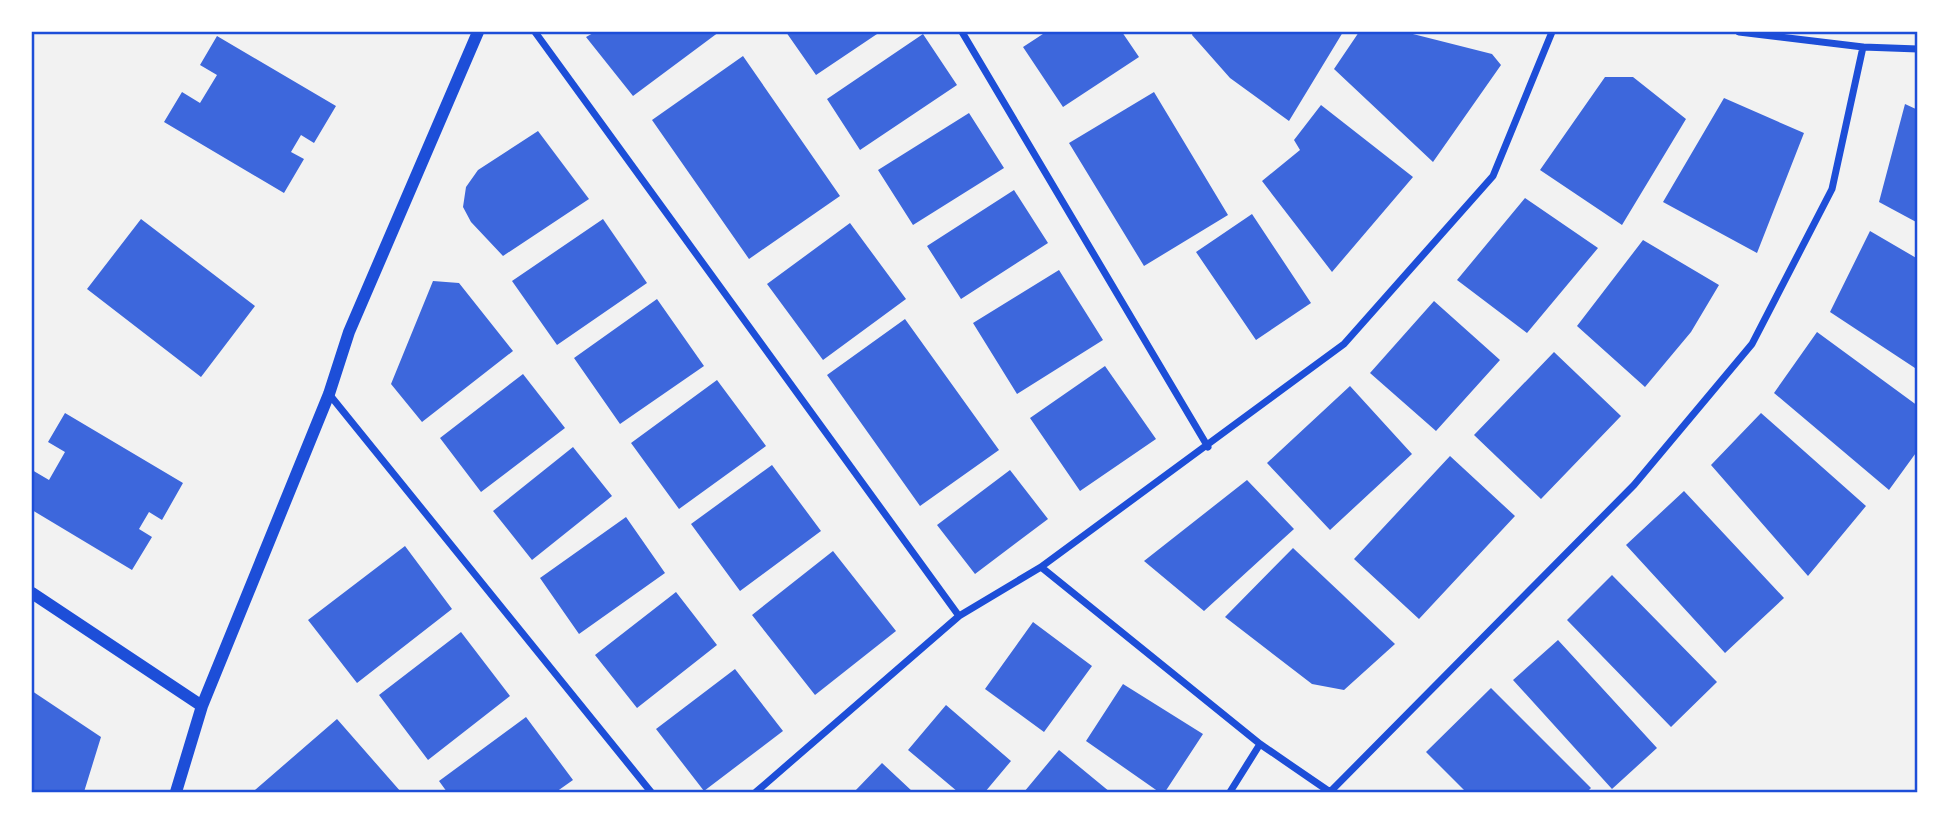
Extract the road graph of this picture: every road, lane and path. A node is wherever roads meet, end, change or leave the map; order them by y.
1 (478, 32) edge
2 (535, 32) edge
3 (962, 32) edge
4 (1552, 32) edge
5 (1740, 32) edge
6 (1863, 47) junction
7 (1917, 49) edge
8 (329, 394) junction
9 (1208, 447) junction
10 (1041, 568) junction
11 (32, 593) edge
12 (959, 616) junction
13 (202, 706) junction
14 (1260, 744) junction
15 (1330, 792) edge
16 (176, 793) edge
17 (651, 793) edge
18 (756, 793) edge
19 (1230, 793) edge

1 - 8 street
2 - 12 street
3 - 9 street
4 - 9 street
5 - 6 street
6 - 7 street
6 - 15 street
8 - 13 street
8 - 17 street
9 - 10 street
10 - 12 street
10 - 14 street
11 - 13 street
12 - 18 street
13 - 16 street
14 - 15 street
14 - 19 street

